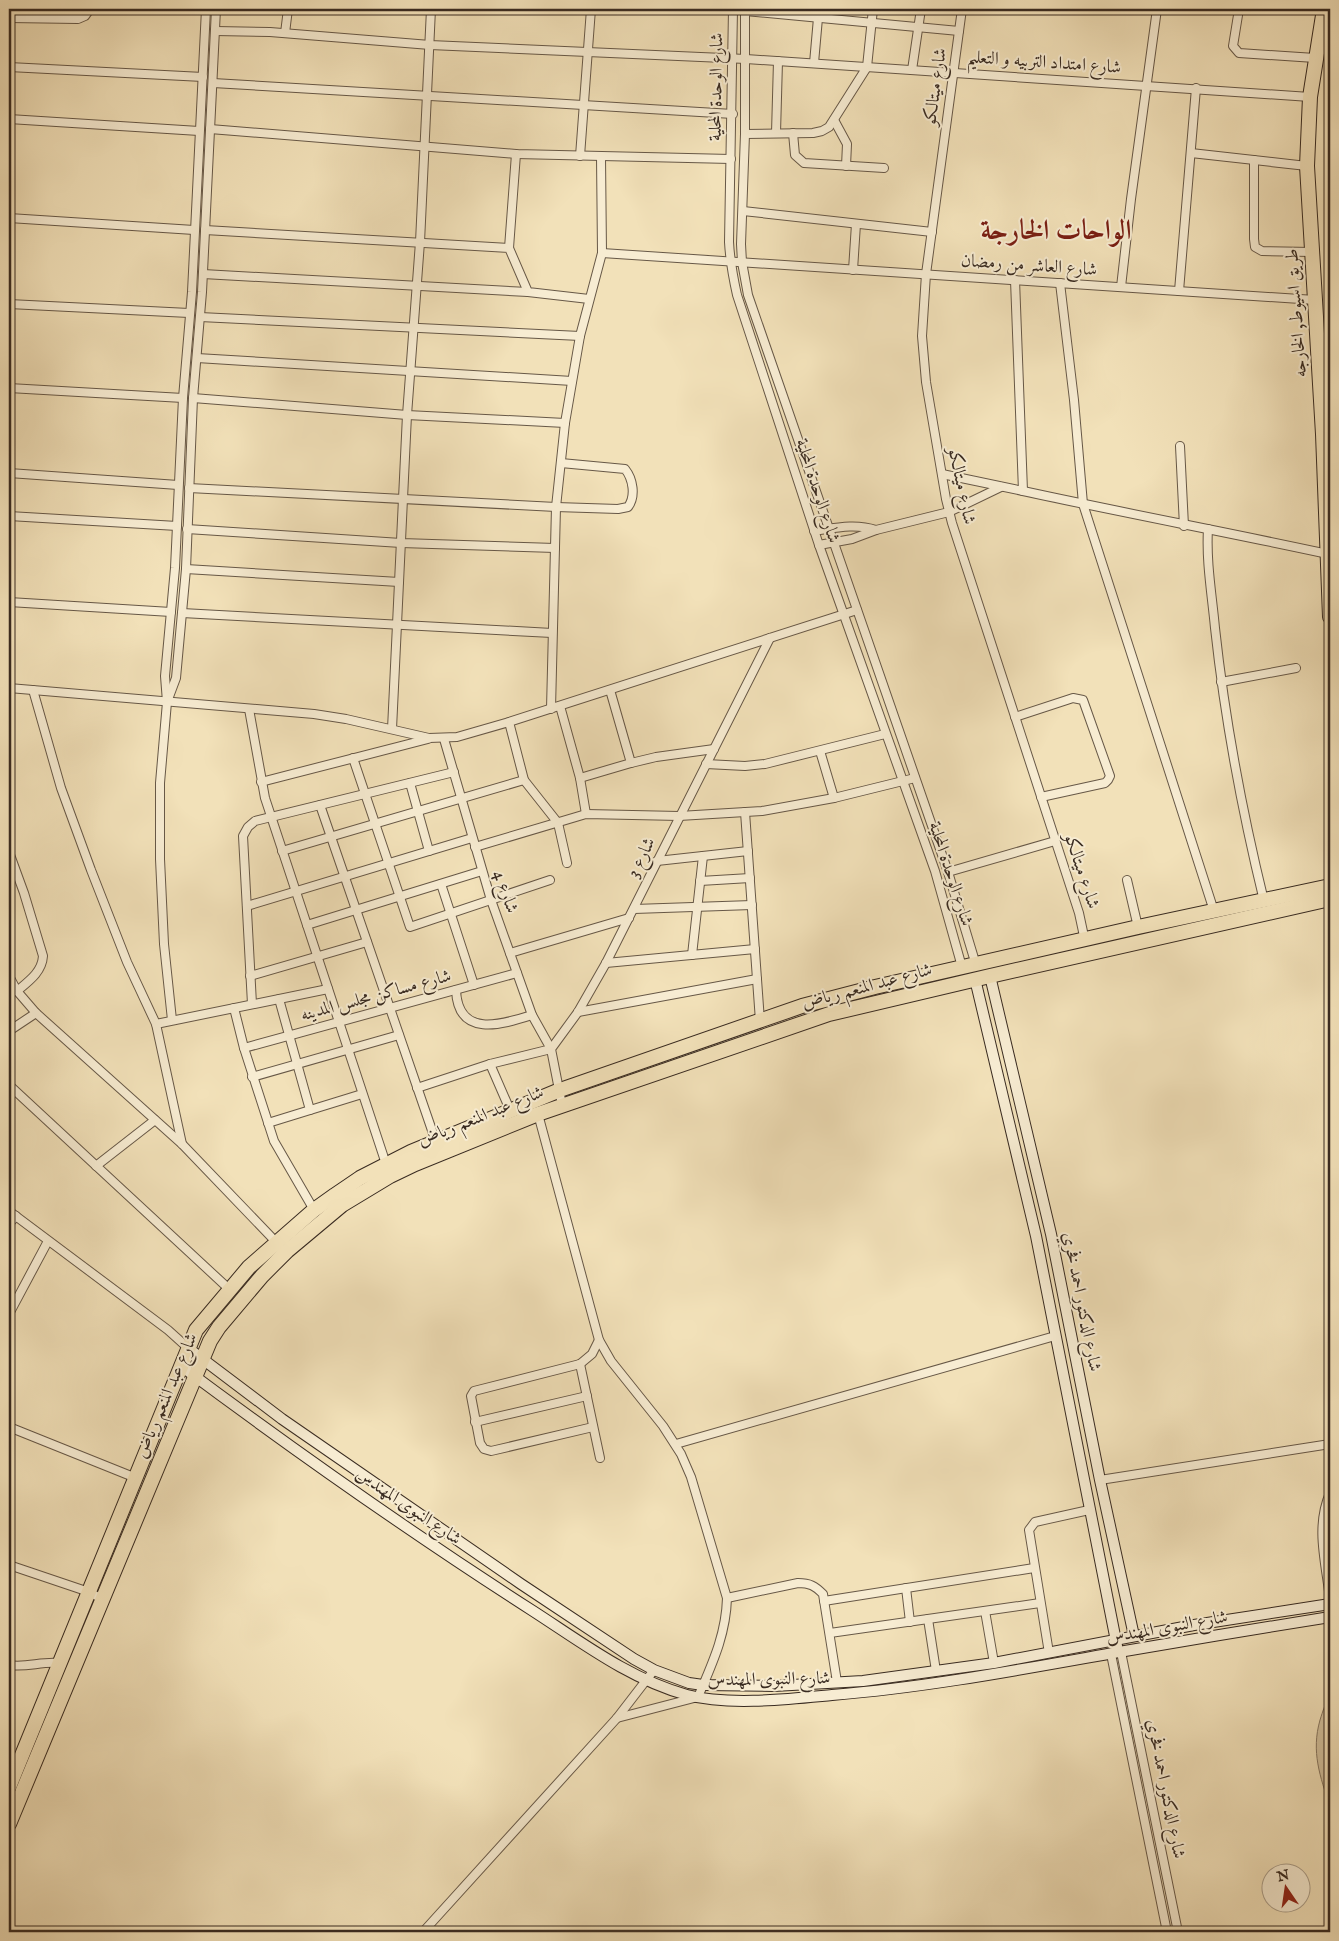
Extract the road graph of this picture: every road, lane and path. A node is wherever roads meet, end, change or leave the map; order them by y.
1 (90, 9) edge
2 (206, 9) edge
3 (216, 9) edge
4 (288, 9) edge
5 (432, 9) edge
6 (591, 9) edge
7 (733, 9) edge
8 (873, 9) edge
9 (921, 9) edge
10 (962, 9) edge
11 (1157, 9) edge
12 (1239, 9) edge
13 (1324, 9) edge
14 (745, 10) edge
15 (803, 13) edge
16 (9, 18) edge
17 (818, 18) junction
18 (872, 23) junction
19 (919, 27) junction
20 (215, 31) junction
21 (959, 31) junction
22 (285, 33) junction
23 (430, 44) junction
24 (589, 53) junction
25 (733, 58) junction
26 (1315, 58) junction
27 (746, 59) junction
28 (778, 61) junction
29 (814, 63) junction
30 (9, 67) edge
31 (867, 67) junction
32 (912, 70) junction
33 (952, 72) junction
34 (202, 77) junction
35 (213, 83) junction
36 (1146, 85) junction
37 (1196, 88) junction
38 (427, 96) junction
39 (1310, 96) junction
40 (584, 105) junction
41 (733, 114) junction
42 (9, 119) edge
43 (834, 120) junction
44 (210, 129) junction
45 (199, 131) junction
46 (776, 133) junction
47 (793, 133) junction
48 (745, 134) junction
49 (425, 147) junction
50 (1191, 152) junction
51 (516, 154) junction
52 (580, 156) junction
53 (601, 157) junction
54 (732, 159) junction
55 (1254, 160) junction
56 (846, 166) junction
57 (1307, 166) junction
58 (884, 168) dead end
59 (196, 188) junction
60 (207, 188) junction
61 (743, 211) junction
62 (9, 218) edge
63 (856, 224) junction
64 (194, 230) junction
65 (205, 230) junction
66 (932, 232) junction
67 (420, 242) junction
68 (509, 248) junction
69 (1312, 252) junction
70 (602, 253) junction
71 (730, 262) junction
72 (742, 262) junction
73 (853, 270) junction
74 (203, 274) junction
75 (926, 274) junction
76 (1014, 280) junction
77 (1060, 283) junction
78 (417, 286) junction
79 (1121, 287) junction
80 (1179, 291) junction
81 (528, 292) junction
82 (589, 298) junction
83 (1315, 300) junction
84 (9, 304) edge
85 (190, 313) junction
86 (200, 317) junction
87 (413, 327) junction
88 (580, 336) junction
89 (197, 358) junction
90 (410, 372) junction
91 (572, 381) junction
92 (9, 388) edge
93 (183, 398) junction
94 (193, 398) junction
95 (407, 415) junction
96 (565, 423) junction
97 (1180, 446) dead end
98 (180, 452) junction
99 (190, 454) junction
100 (561, 463) junction
101 (9, 473) edge
102 (942, 474) junction
103 (178, 485) junction
104 (189, 488) junction
105 (1001, 488) junction
106 (1023, 491) junction
107 (403, 499) junction
108 (1083, 504) junction
109 (556, 508) junction
110 (949, 512) junction
111 (9, 516) edge
112 (176, 526) junction
113 (1184, 526) junction
114 (187, 529) junction
115 (828, 529) junction
116 (1208, 529) junction
117 (876, 530) junction
118 (814, 531) junction
119 (833, 542) junction
120 (401, 543) junction
121 (819, 545) junction
122 (555, 548) junction
123 (1328, 554) junction
124 (186, 569) junction
125 (399, 582) junction
126 (9, 602) edge
127 (857, 610) junction
128 (171, 612) junction
129 (182, 613) junction
130 (844, 615) junction
131 (1330, 617) edge
132 (398, 625) junction
133 (552, 633) junction
134 (770, 638) junction
135 (1296, 668) dead end
136 (1221, 682) junction
137 (9, 688) edge
138 (33, 690) junction
139 (610, 690) junction
140 (167, 702) junction
141 (560, 706) junction
142 (249, 709) junction
143 (551, 709) junction
144 (1015, 717) junction
145 (509, 722) junction
146 (392, 729) junction
147 (885, 734) junction
148 (429, 738) junction
149 (444, 739) junction
150 (714, 749) junction
151 (820, 751) junction
152 (353, 758) junction
153 (631, 762) junction
154 (706, 764) junction
155 (454, 772) junction
156 (580, 778) junction
157 (915, 778) junction
158 (524, 780) junction
159 (903, 781) junction
160 (261, 782) junction
161 (410, 783) junction
162 (366, 794) junction
163 (1041, 797) junction
164 (834, 798) junction
165 (461, 799) junction
166 (320, 805) junction
167 (418, 812) junction
168 (745, 812) junction
169 (586, 814) junction
170 (679, 816) junction
171 (271, 817) junction
172 (376, 824) junction
173 (558, 824) junction
174 (331, 837) junction
175 (472, 838) junction
176 (1055, 841) junction
177 (475, 847) junction
178 (282, 851) junction
179 (748, 851) junction
180 (9, 852) edge
181 (429, 852) junction
182 (703, 856) junction
183 (657, 861) junction
184 (389, 864) junction
185 (567, 864) dead end
186 (482, 871) junction
187 (948, 872) junction
188 (345, 877) junction
189 (750, 878) junction
190 (550, 880) dead end
191 (1127, 880) dead end
192 (700, 881) junction
193 (441, 884) junction
194 (1330, 886) edge
195 (295, 892) junction
196 (400, 896) junction
197 (1330, 899) edge
198 (491, 900) junction
199 (1264, 901) junction
200 (752, 905) junction
201 (247, 906) junction
202 (697, 907) junction
203 (634, 909) junction
204 (356, 910) junction
205 (1214, 911) junction
206 (451, 914) junction
207 (630, 918) junction
208 (307, 926) junction
209 (1138, 927) junction
210 (966, 932) junction
211 (954, 935) junction
212 (367, 942) junction
213 (1086, 947) junction
214 (755, 949) junction
215 (510, 954) junction
216 (692, 955) junction
217 (317, 957) junction
218 (606, 963) junction
219 (969, 966) junction
220 (517, 973) junction
221 (9, 976) edge
222 (250, 976) junction
223 (990, 976) junction
224 (757, 979) junction
225 (975, 979) junction
226 (474, 985) junction
227 (328, 989) junction
228 (17, 990) junction
229 (456, 990) junction
230 (852, 993) junction
231 (279, 999) junction
232 (252, 1004) junction
233 (855, 1007) junction
234 (234, 1008) junction
235 (390, 1008) junction
236 (578, 1012) junction
237 (36, 1013) junction
238 (532, 1015) junction
239 (172, 1020) junction
240 (760, 1021) junction
241 (339, 1022) junction
242 (156, 1024) junction
243 (9, 1031) edge
244 (399, 1035) junction
245 (289, 1036) junction
246 (244, 1048) junction
247 (551, 1049) junction
248 (348, 1050) junction
249 (297, 1064) junction
250 (490, 1064) junction
251 (252, 1077) junction
252 (9, 1085) edge
253 (417, 1088) junction
254 (560, 1090) junction
255 (362, 1094) junction
256 (562, 1105) junction
257 (310, 1110) junction
258 (510, 1110) junction
259 (538, 1114) junction
260 (155, 1120) junction
261 (268, 1123) junction
262 (436, 1142) junction
263 (182, 1144) junction
264 (386, 1164) junction
265 (96, 1166) junction
266 (314, 1210) junction
267 (9, 1211) edge
268 (16, 1216) junction
269 (9, 1224) edge
270 (1051, 1234) junction
271 (1036, 1236) junction
272 (48, 1242) junction
273 (277, 1243) junction
274 (229, 1289) junction
275 (9, 1314) edge
276 (1055, 1336) junction
277 (599, 1340) junction
278 (188, 1348) junction
279 (202, 1358) junction
280 (580, 1364) junction
281 (181, 1366) junction
282 (195, 1376) junction
283 (587, 1396) junction
284 (475, 1422) junction
285 (1089, 1424) junction
286 (1073, 1426) junction
287 (9, 1427) edge
288 (593, 1427) junction
289 (676, 1444) junction
290 (1330, 1444) edge
291 (600, 1458) dead end
292 (136, 1478) junction
293 (1100, 1480) junction
294 (386, 1490) junction
295 (1330, 1493) edge
296 (375, 1504) junction
297 (1089, 1510) junction
298 (113, 1533) junction
299 (127, 1539) junction
300 (9, 1565) edge
301 (1034, 1568) junction
302 (521, 1584) junction
303 (1123, 1586) junction
304 (906, 1588) junction
305 (1106, 1590) junction
306 (89, 1592) junction
307 (512, 1598) junction
308 (727, 1598) junction
309 (102, 1599) junction
310 (1330, 1599) edge
311 (824, 1600) junction
312 (1040, 1603) junction
313 (1330, 1604) edge
314 (984, 1611) junction
315 (1330, 1617) edge
316 (572, 1618) junction
317 (928, 1619) junction
318 (910, 1622) junction
319 (1194, 1625) junction
320 (563, 1630) junction
321 (830, 1633) junction
322 (1134, 1636) junction
323 (1196, 1639) junction
324 (1116, 1640) junction
325 (1117, 1652) junction
326 (1049, 1653) junction
327 (994, 1663) junction
328 (59, 1664) junction
329 (9, 1665) edge
330 (654, 1670) junction
331 (936, 1671) junction
332 (645, 1680) junction
333 (837, 1682) junction
334 (703, 1684) junction
335 (698, 1697) junction
336 (1133, 1710) junction
337 (1123, 1712) junction
338 (617, 1718) junction
339 (1143, 1762) junction
340 (1133, 1765) junction
341 (9, 1788) edge
342 (9, 1824) edge
343 (423, 1932) edge
344 (1167, 1932) edge
345 (1178, 1932) edge

1 - 16 street
2 - 34 street
3 - 20 street
4 - 22 street
5 - 23 street
6 - 24 street
7 - 25 street, شارع الوحدة المحلية
8 - 18 street
9 - 19 street
10 - 21 street, شارع ميتالكو
11 - 36 street
12 - 26 street
13 - 26 highway, طريق اسيوط, الخارجه
14 - 15 street
14 - 27 street, شارع الوحدة المحلية
15 - 17 street
17 - 18 street
17 - 29 street
18 - 19 street
18 - 31 street
19 - 21 street
19 - 32 street
20 - 22 street, شارع امتداد التربيه و التعليم
20 - 35 street
21 - 33 street, شارع ميتالكو
22 - 23 street, شارع امتداد التربيه و التعليم
23 - 24 street, شارع امتداد التربيه و التعليم
23 - 38 street
24 - 25 street, شارع امتداد التربيه و التعليم
24 - 40 street
25 - 27 street, شارع امتداد التربيه و التعليم
25 - 41 street, شارع الوحدة المحلية
26 - 39 highway, طريق اسيوط, الخارجه
27 - 28 street, شارع امتداد التربيه و التعليم
27 - 48 street, شارع الوحدة المحلية
28 - 29 street, شارع امتداد التربيه و التعليم
28 - 46 street
29 - 31 street, شارع امتداد التربيه و التعليم
30 - 34 street
31 - 32 street, شارع امتداد التربيه و التعليم
31 - 43 street
32 - 33 street, شارع امتداد التربيه و التعليم
33 - 36 street, شارع امتداد التربيه و التعليم
33 - 66 street, شارع ميتالكو
34 - 45 street
35 - 38 street
35 - 44 street
36 - 37 street, شارع امتداد التربيه و التعليم
36 - 79 street
37 - 39 street, شارع امتداد التربيه و التعليم
37 - 50 street
38 - 40 street
38 - 49 street
39 - 57 highway, طريق اسيوط, الخارجه
40 - 41 street
40 - 52 street
41 - 54 street, شارع الوحدة المحلية
42 - 45 street
43 - 47 street
43 - 56 street
44 - 49 street
44 - 60 street
45 - 59 street
46 - 47 street
46 - 48 street
47 - 56 street
48 - 61 street, شارع الوحدة المحلية
49 - 51 street
49 - 67 street
50 - 55 street
50 - 80 street
51 - 52 street
51 - 68 street
52 - 53 street
53 - 54 street
53 - 70 street
54 - 71 street, شارع الوحدة المحلية
55 - 57 street
55 - 69 street
56 - 58 street
57 - 69 highway, طريق اسيوط, الخارجه
59 - 60 street
59 - 64 street
60 - 65 street
61 - 63 street
61 - 72 street, شارع الوحدة المحلية
62 - 64 street
63 - 66 street
63 - 73 street
64 - 85 street
65 - 67 street
65 - 74 street
66 - 75 street, شارع ميتالكو
67 - 68 street
67 - 78 street
68 - 81 street
69 - 83 highway, طريق اسيوط, الخارجه
70 - 71 street, شارع العاشر من رمضان
70 - 82 street
71 - 72 street, شارع العاشر من رمضان
71 - 118 street, شارع الوحدة المحلية
72 - 73 street, شارع العاشر من رمضان
72 - 115 street, شارع الوحدة المحلية
73 - 75 street, شارع العاشر من رمضان
74 - 78 street
74 - 86 street
75 - 76 street, شارع العاشر من رمضان
75 - 102 street, شارع ميتالكو
76 - 77 street, شارع العاشر من رمضان
76 - 106 street
77 - 79 street, شارع العاشر من رمضان
77 - 108 street
78 - 81 street
78 - 87 street
79 - 80 street, شارع العاشر من رمضان
80 - 83 street, شارع العاشر من رمضان
81 - 82 street
82 - 88 street
83 - 123 highway, طريق اسيوط, الخارجه
84 - 85 street
85 - 93 street
86 - 87 street
86 - 89 street
87 - 88 street
87 - 90 street
88 - 91 street
89 - 90 street
89 - 94 street
90 - 91 street
90 - 95 street
91 - 96 street
92 - 93 street
93 - 98 street
94 - 95 street
94 - 99 street
95 - 96 street
95 - 107 street
96 - 100 street
97 - 113 street
98 - 99 street
98 - 103 street
99 - 104 street
100 - 109 street
100 - 109 street
101 - 103 street
102 - 105 street
102 - 110 street, شارع ميتالكو
103 - 112 street
104 - 107 street
104 - 114 street
105 - 106 street
105 - 110 street
106 - 108 street
107 - 109 street
107 - 120 street
108 - 113 street
108 - 205 street
109 - 122 street
110 - 117 street
110 - 144 street, شارع ميتالكو
111 - 112 street
112 - 128 street
113 - 116 street
114 - 120 street
114 - 124 street
115 - 117 street
115 - 118 street
115 - 119 street, شارع الوحدة المحلية
116 - 123 street
116 - 136 street
117 - 119 street
118 - 121 street, شارع الوحدة المحلية
119 - 121 street
119 - 127 street, شارع الوحدة المحلية
120 - 122 street
120 - 125 street
121 - 130 street, شارع الوحدة المحلية
122 - 133 street
123 - 131 highway, طريق اسيوط, الخارجه
124 - 125 street
124 - 129 street
125 - 132 street
126 - 128 street
127 - 130 street
127 - 157 street, شارع الوحدة المحلية
128 - 140 street
129 - 132 street
129 - 140 street
130 - 134 street
130 - 147 street, شارع الوحدة المحلية
132 - 133 street
132 - 146 street
133 - 143 street
134 - 139 street
134 - 150 street, شارع 3
135 - 136 street
136 - 199 street
137 - 138 street
138 - 140 street
138 - 242 street
139 - 141 street
139 - 153 street
140 - 142 street
140 - 239 street
141 - 143 street
141 - 156 street
142 - 146 street
142 - 160 street
143 - 145 street
144 - 163 street, شارع ميتالكو
144 - 163 street
145 - 149 street
145 - 158 street
146 - 148 street
147 - 151 street
147 - 159 street, شارع الوحدة المحلية
148 - 149 street
148 - 152 street
149 - 155 street, شارع 4
150 - 153 street
150 - 154 street, شارع 3
151 - 154 street
151 - 164 street
152 - 160 street
152 - 162 street
153 - 156 street
154 - 170 street, شارع 3
155 - 161 street
155 - 165 street, شارع 4
156 - 169 street
157 - 159 street
157 - 187 street, شارع الوحدة المحلية
158 - 165 street
158 - 173 street
159 - 164 street
159 - 211 street, شارع الوحدة المحلية
160 - 171 street
161 - 162 street
161 - 167 street
162 - 166 street
162 - 172 street
163 - 176 street, شارع ميتالكو
164 - 168 street
165 - 167 street
165 - 175 street, شارع 4
166 - 171 street
166 - 174 street
167 - 172 street
167 - 181 street
168 - 170 street
168 - 179 street
169 - 170 street
169 - 173 street
170 - 183 street, شارع 3
171 - 178 street
171 - 201 street
172 - 174 street
172 - 184 street
173 - 177 street
173 - 185 street
174 - 178 street
174 - 188 street
175 - 177 street, شارع 4
175 - 181 street
176 - 187 street
176 - 213 street, شارع ميتالكو
177 - 186 street, شارع 4
178 - 195 street
179 - 182 street
179 - 189 street
180 - 228 street
181 - 184 street
182 - 183 street
182 - 192 street
183 - 203 street, شارع 3
184 - 188 street
184 - 196 street
186 - 193 street
186 - 198 street, شارع 4
187 - 210 street, شارع الوحدة المحلية
188 - 195 street
188 - 204 street
189 - 192 street
189 - 200 street
190 - 198 street
191 - 209 street
192 - 202 street
193 - 196 street
193 - 206 street
194 - 199 highway, شارع عبد المنعم رياض
195 - 201 street
195 - 208 street
196 - 204 street
196 - 206 street
197 - 213 highway, شارع عبد المنعم رياض
198 - 206 street
198 - 215 street, شارع 4
199 - 205 highway, شارع عبد المنعم رياض
200 - 202 street
200 - 214 street
201 - 222 street
202 - 203 street
202 - 216 street
203 - 207 street, شارع 3
204 - 208 street
204 - 212 street
205 - 209 highway, شارع عبد المنعم رياض
206 - 226 street
207 - 215 street
207 - 218 street, شارع 3
208 - 217 street
209 - 213 highway, شارع عبد المنعم رياض
210 - 211 street
210 - 219 street, شارع الوحدة المحلية
211 - 219 street, شارع الوحدة المحلية
212 - 217 street
212 - 235 street
213 - 219 highway, شارع عبد المنعم رياض
213 - 223 highway, شارع عبد المنعم رياض
214 - 216 street
214 - 224 street
215 - 220 street, شارع 4
216 - 218 street
217 - 222 street
217 - 227 street
218 - 236 street, شارع 3
219 - 230 highway, شارع عبد المنعم رياض
220 - 226 street, شارع مساكن مجلس المدينه
220 - 238 street, شارع 4
221 - 228 street
222 - 232 street
223 - 225 highway, شارع عبد المنعم رياض
223 - 270 street, شارع الدكتور احمد فخري
224 - 236 street
224 - 240 street
225 - 233 highway, شارع عبد المنعم رياض
225 - 271 street, شارع الدكتور احمد فخري
226 - 229 street, شارع مساكن مجلس المدينه
227 - 231 street
227 - 241 street
228 - 237 street
229 - 235 street, شارع مساكن مجلس المدينه
229 - 238 street
230 - 233 highway
230 - 240 highway, شارع عبد المنعم رياض
231 - 232 street
231 - 245 street
232 - 234 street
233 - 256 highway, شارع عبد المنعم رياض
234 - 239 street
234 - 246 street
235 - 241 street, شارع مساكن مجلس المدينه
235 - 244 street
236 - 247 street, شارع 3
237 - 243 street
237 - 260 street
238 - 247 street, شارع 4
239 - 242 street
240 - 254 highway, شارع عبد المنعم رياض
241 - 245 street, شارع مساكن مجلس المدينه
241 - 248 street
242 - 263 street
244 - 248 street
244 - 253 street
245 - 246 street, شارع مساكن مجلس المدينه
245 - 249 street
246 - 251 street
247 - 250 street
247 - 254 street
248 - 249 street
248 - 255 street
249 - 251 street
249 - 257 street
250 - 253 street
250 - 258 street
251 - 261 street
252 - 265 street
253 - 262 street
254 - 256 street
254 - 258 highway, شارع عبد المنعم رياض
255 - 257 street
255 - 264 street
256 - 259 highway, شارع عبد المنعم رياض
257 - 261 street
258 - 262 highway, شارع عبد المنعم رياض
259 - 277 street
259 - 279 highway, شارع عبد المنعم رياض
260 - 263 street
260 - 265 street
261 - 266 street
262 - 264 highway, شارع عبد المنعم رياض
263 - 273 street
264 - 266 highway, شارع عبد المنعم رياض
265 - 274 street
266 - 273 highway, شارع عبد المنعم رياض
267 - 268 street
268 - 269 street
268 - 272 street
270 - 271 street
270 - 285 street, شارع الدكتور احمد فخري
271 - 276 street, شارع الدكتور احمد فخري
272 - 275 street
272 - 278 street
273 - 274 highway, شارع عبد المنعم رياض
274 - 278 highway, شارع عبد المنعم رياض
276 - 286 street, شارع الدكتور احمد فخري
276 - 289 street
277 - 280 street
277 - 289 street
278 - 279 street, شارع النبوى المهندس
278 - 281 highway, شارع عبد المنعم رياض
279 - 282 highway, شارع عبد المنعم رياض
279 - 294 street, شارع النبوى المهندس
280 - 283 street
280 - 284 street
281 - 282 street, شارع النبوى المهندس
281 - 292 highway, شارع عبد المنعم رياض
282 - 296 street, شارع النبوى المهندس
282 - 299 highway, شارع عبد المنعم رياض
283 - 284 street
283 - 288 street
284 - 288 street
285 - 286 street
285 - 293 street, شارع الدكتور احمد فخري
286 - 297 street, شارع الدكتور احمد فخري
287 - 292 street
288 - 291 street
289 - 308 street
290 - 293 street
292 - 298 highway, شارع عبد المنعم رياض
293 - 303 street, شارع الدكتور احمد فخري
294 - 296 street
294 - 302 street, شارع النبوى المهندس
295 - 310 street
296 - 307 street, شارع النبوى المهندس
297 - 301 street
297 - 305 street, شارع الدكتور احمد فخري
298 - 299 highway
298 - 306 highway, شارع عبد المنعم رياض
299 - 309 highway, شارع عبد المنعم رياض
300 - 306 street
301 - 304 street
301 - 312 street
302 - 307 street
302 - 316 street, شارع النبوى المهندس
303 - 305 street
303 - 322 street, شارع الدكتور احمد فخري
304 - 311 street
304 - 318 street
305 - 324 street, شارع الدكتور احمد فخري
306 - 309 street
306 - 328 highway, شارع عبد المنعم رياض
307 - 320 street, شارع النبوى المهندس
308 - 311 street
308 - 334 street
309 - 342 highway, شارع عبد المنعم رياض
311 - 321 street
312 - 314 street
312 - 326 street
313 - 319 street, شارع النبوى المهندس
314 - 317 street
314 - 327 street
315 - 323 street, شارع النبوى المهندس
316 - 320 street
316 - 330 street, شارع النبوى المهندس
317 - 318 street
317 - 331 street
318 - 321 street
319 - 322 street, شارع النبوى المهندس
319 - 323 street
320 - 332 street, شارع النبوى المهندس
321 - 333 street
322 - 324 street, شارع النبوى المهندس
323 - 325 street, شارع النبوى المهندس
324 - 325 street, شارع الدكتور احمد فخري
324 - 326 street, شارع النبوى المهندس
325 - 335 street, شارع النبوى المهندس
325 - 336 street, شارع الدكتور احمد فخري
325 - 337 street, شارع الدكتور احمد فخري
326 - 327 street, شارع النبوى المهندس
327 - 331 street, شارع النبوى المهندس
328 - 329 street
328 - 341 highway, شارع عبد المنعم رياض
330 - 332 street
330 - 334 street, شارع النبوى المهندس
331 - 333 street, شارع النبوى المهندس
332 - 335 street, شارع النبوى المهندس
332 - 338 street
333 - 334 street, شارع النبوى المهندس
334 - 335 street
335 - 338 street
336 - 337 street
336 - 339 street, شارع الدكتور احمد فخري
337 - 340 street, شارع الدكتور احمد فخري
338 - 343 street
339 - 340 street
339 - 345 street, شارع الدكتور احمد فخري
340 - 344 street, شارع الدكتور احمد فخري

